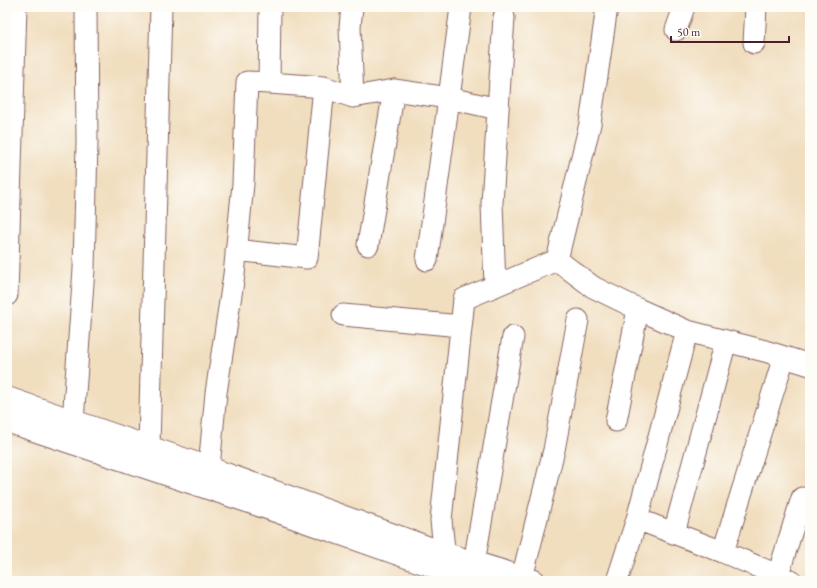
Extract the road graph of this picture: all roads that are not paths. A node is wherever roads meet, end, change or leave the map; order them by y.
1 (16, 7) edge
2 (86, 7) edge
3 (161, 7) edge
4 (270, 7) edge
5 (352, 7) edge
6 (461, 7) edge
7 (607, 7) edge
8 (684, 7) edge
9 (756, 7) edge
10 (504, 17) dead end
11 (676, 30) dead end
12 (754, 43) dead end
13 (269, 83) junction
14 (324, 87) junction
15 (394, 90) junction
16 (353, 97) junction
17 (449, 98) junction
18 (498, 108) junction
19 (368, 245) dead end
20 (236, 250) junction
21 (427, 260) dead end
22 (557, 260) junction
23 (494, 286) junction
24 (7, 295) edge
25 (638, 309) junction
26 (343, 315) dead end
27 (578, 320) dead end
28 (461, 326) junction
29 (687, 331) junction
30 (513, 337) dead end
31 (726, 341) junction
32 (784, 357) junction
33 (810, 365) edge
34 (7, 398) edge
35 (7, 421) edge
36 (73, 421) junction
37 (616, 421) dead end
38 (149, 446) junction
39 (209, 468) junction
40 (802, 498) dead end
41 (638, 519) junction
42 (674, 533) junction
43 (723, 552) junction
44 (446, 569) edge
45 (479, 572) edge
46 (785, 578) edge
47 (528, 579) edge
48 (617, 581) edge

1 - 24 street
2 - 36 street
3 - 38 street
4 - 13 street
5 - 16 street
6 - 17 street
7 - 22 street
8 - 11 street
9 - 12 street
10 - 18 street
13 - 14 street
13 - 20 street
14 - 16 street
14 - 20 street
15 - 16 street
15 - 17 street
15 - 19 street
17 - 18 street
17 - 21 street
18 - 23 street
20 - 39 street
22 - 23 street
22 - 25 street
23 - 28 street
25 - 29 street
25 - 37 street
26 - 28 street
27 - 47 street
28 - 44 street
29 - 31 street
29 - 41 street
30 - 45 street
31 - 32 street
31 - 42 street
32 - 33 street
32 - 43 street
34 - 36 main road
35 - 44 main road
36 - 38 main road
38 - 39 main road
39 - 44 main road
40 - 46 street
41 - 42 street
41 - 48 street
42 - 43 street
43 - 46 street
44 - 45 main road
45 - 47 main road

